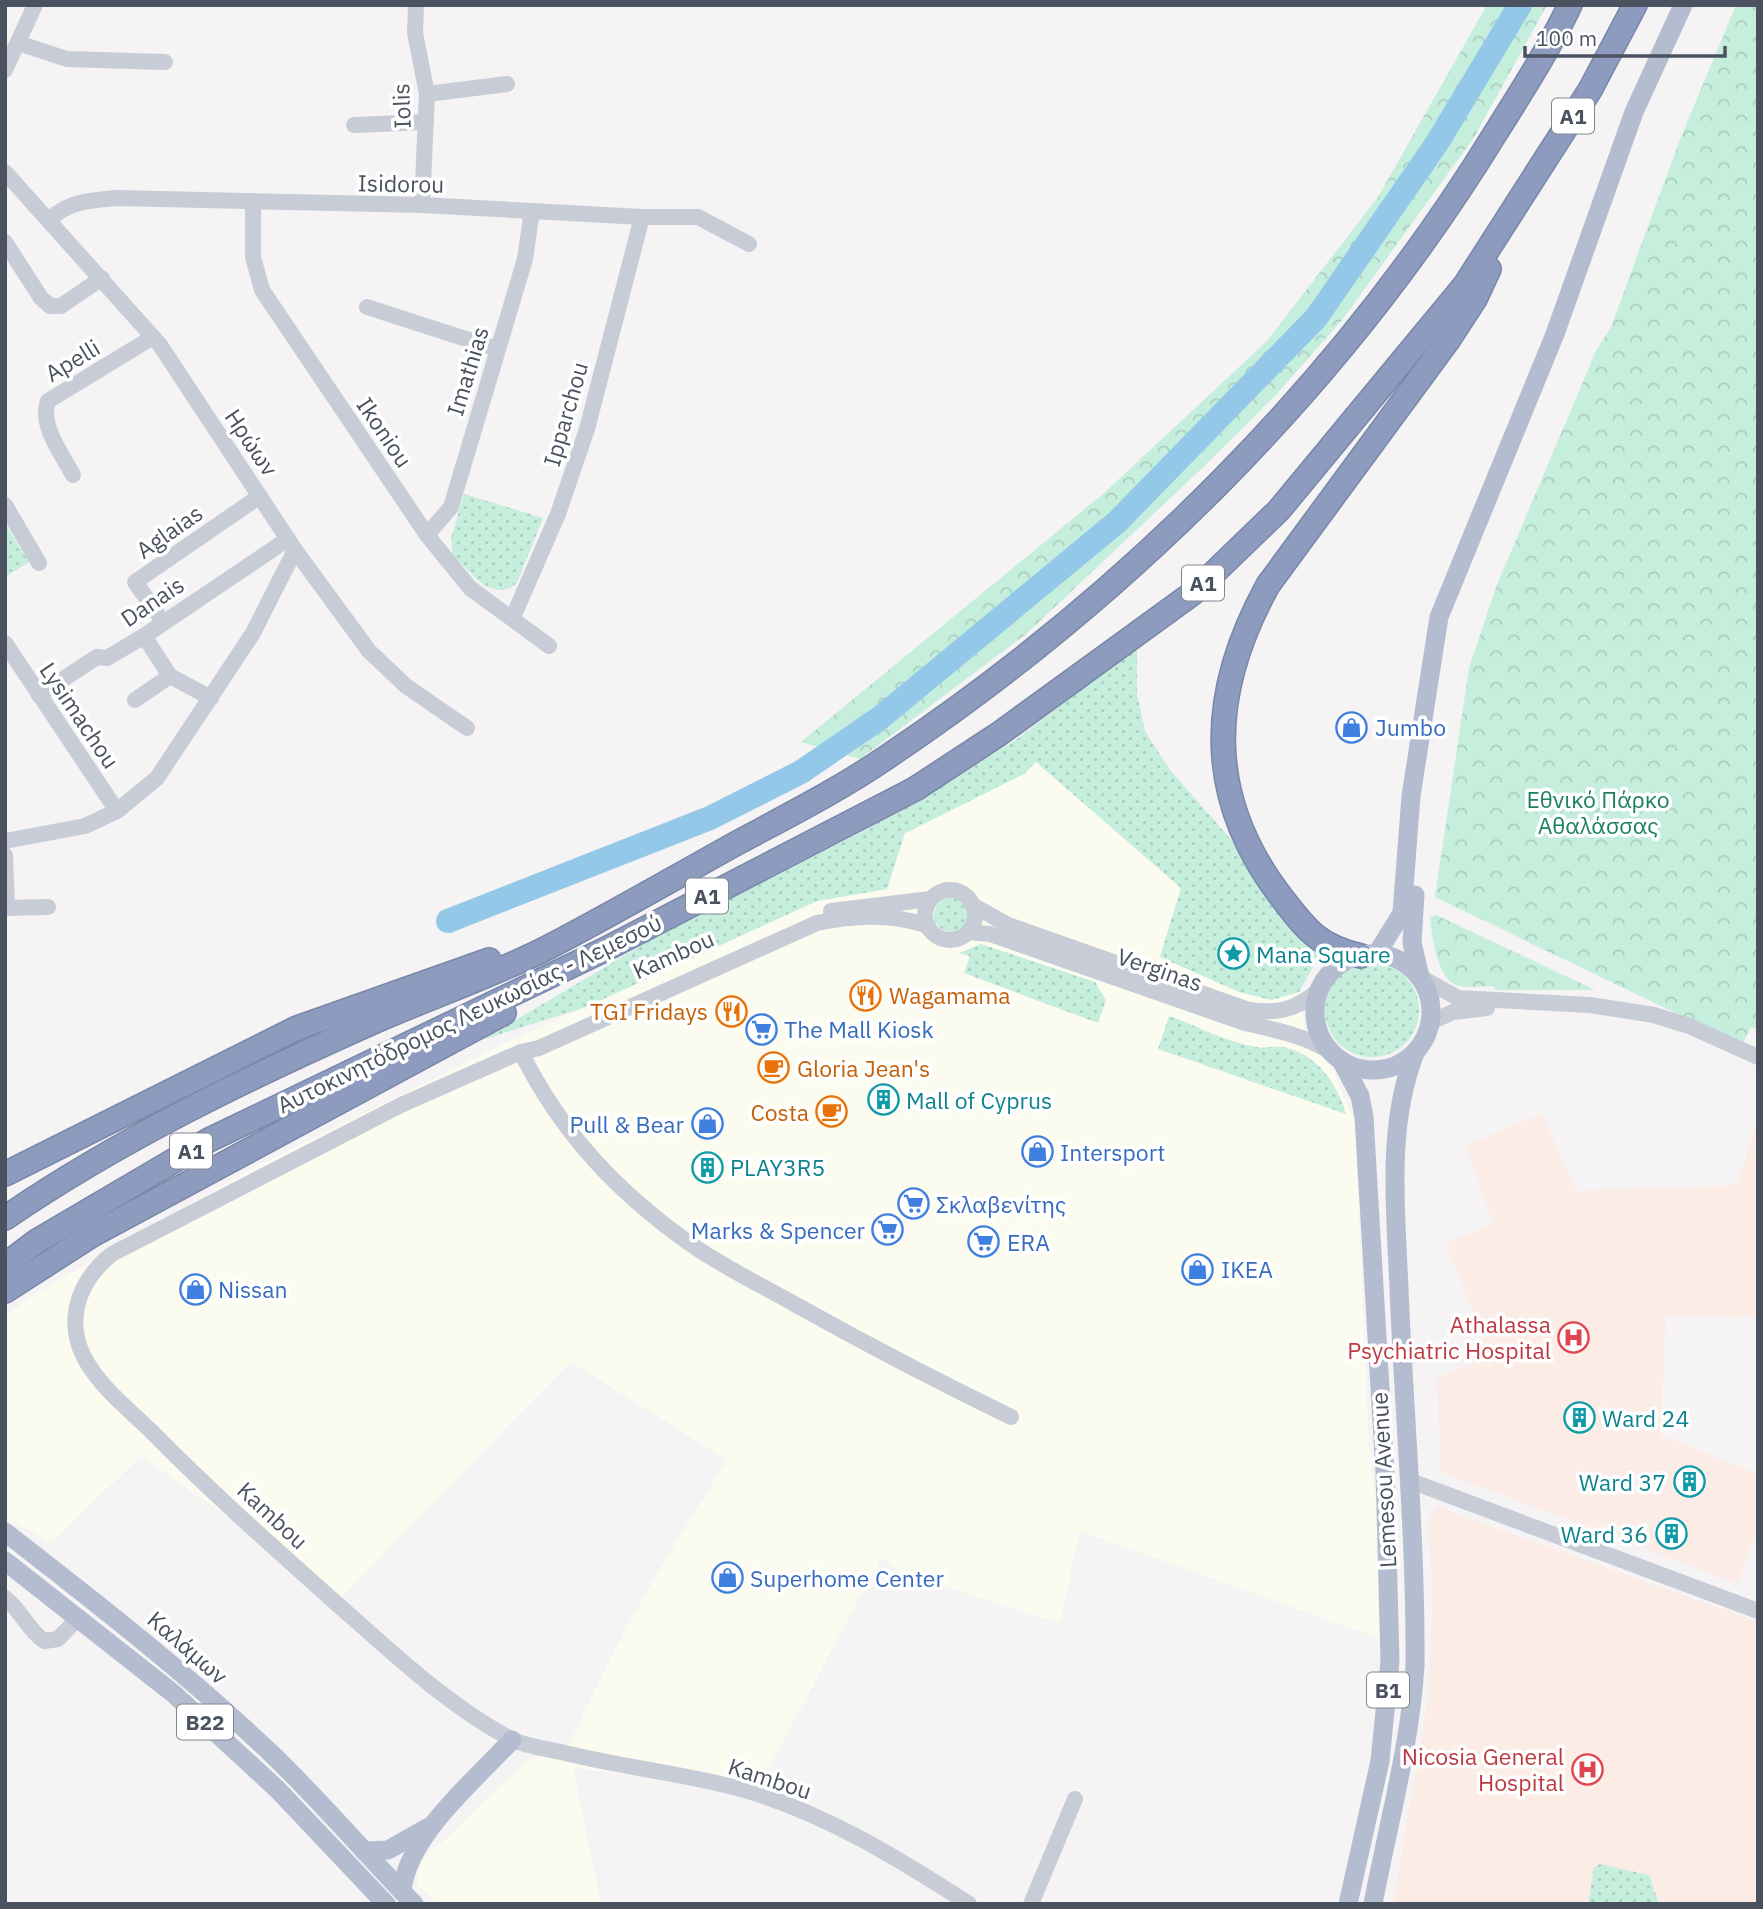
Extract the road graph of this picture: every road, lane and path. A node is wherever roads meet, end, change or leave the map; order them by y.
1 (35, 5) edge
2 (416, 5) edge
3 (1570, 5) edge
4 (1635, 5) edge
5 (1683, 5) edge
6 (18, 43) junction
7 (165, 62) dead end
8 (5, 69) edge
9 (507, 84) dead end
10 (427, 94) junction
11 (426, 122) junction
12 (354, 125) dead end
13 (5, 172) edge
14 (1614, 173) junction
15 (253, 203) junction
16 (422, 205) junction
17 (532, 211) junction
18 (642, 217) junction
19 (50, 219) junction
20 (1506, 224) junction
21 (5, 243) edge
22 (749, 244) dead end
23 (102, 278) junction
24 (367, 307) dead end
25 (153, 337) junction
26 (497, 349) junction
27 (73, 475) dead end
28 (260, 496) junction
29 (5, 505) edge
30 (427, 535) junction
31 (292, 544) junction
32 (39, 563) dead end
33 (157, 613) dead end
34 (513, 617) junction
35 (144, 636) junction
36 (5, 643) edge
37 (549, 646) dead end
38 (170, 676) junction
39 (39, 695) junction
40 (211, 698) junction
41 (135, 700) dead end
42 (467, 728) dead end
43 (117, 811) junction
44 (5, 841) edge
45 (5, 855) edge
46 (931, 899) junction
47 (631, 902) junction
48 (974, 906) junction
49 (48, 907) dead end
50 (6, 908) edge
51 (928, 926) junction
52 (968, 932) junction
53 (1369, 956) junction
54 (1420, 977) junction
55 (1318, 992) junction
56 (1524, 1004) junction
57 (1431, 1022) junction
58 (521, 1052) junction
59 (1415, 1053) junction
60 (1337, 1057) junction
61 (1758, 1057) edge
62 (5, 1174) edge
63 (5, 1218) edge
64 (11, 1278) edge
65 (5, 1300) edge
66 (1011, 1417) dead end
67 (1408, 1480) junction
68 (5, 1532) edge
69 (5, 1561) edge
70 (5, 1598) edge
71 (1758, 1611) edge
72 (79, 1617) junction
73 (512, 1740) junction
74 (1075, 1799) dead end
75 (437, 1821) junction
76 (364, 1851) junction
77 (408, 1897) edge
78 (386, 1904) edge
79 (969, 1904) edge
80 (1031, 1904) edge
81 (1348, 1904) edge
82 (1373, 1904) edge

1 - 6 street
2 - 10 street, Iolis
3 - 47 highway, A1
4 - 20 highway, Αυτοκινητόδρομος Λευκωσίας - Λεμεσού / A1
5 - 14 main road
6 - 7 street
6 - 8 street
9 - 10 street
10 - 11 street, Iolis
11 - 12 street
11 - 16 street, Iolis
13 - 19 street, Ηρώων
14 - 53 main road
14 - 54 main road
15 - 16 street, Isidorou
15 - 19 street, Isidorou
15 - 30 street, Ikoniou
16 - 17 street, Isidorou
17 - 18 street, Isidorou
17 - 26 street, Imathias
18 - 22 street, Isidorou
18 - 34 street, Ipparchou
19 - 23 street, Ηρώων
20 - 53 highway
20 - 64 highway, Αυτοκινητόδρομος Λευκωσίας - Λεμεσού / A1
21 - 23 street
23 - 25 street, Ηρώων
24 - 26 street
25 - 27 street, Apelli
25 - 28 street, Ηρώων
26 - 30 street, Imathias
28 - 31 street, Ηρώων
28 - 33 street, Aglaias
29 - 32 street
30 - 34 street, Ikoniou
31 - 35 street, Danais
31 - 40 street
31 - 42 street, Ηρώων
34 - 37 street, Ikoniou
35 - 38 street
35 - 39 street, Danais
36 - 39 street, Lysimachou
38 - 40 street
38 - 41 street
39 - 43 street, Lysimachou
40 - 43 street
43 - 44 street
45 - 50 street
46 - 48 street
46 - 51 street
46 - 58 street, Kambou
47 - 62 highway
47 - 63 highway, A1
48 - 52 street
48 - 55 street, Verginas
49 - 50 street
51 - 52 street
51 - 58 street, Kambou
52 - 60 street, Verginas
53 - 54 main road
53 - 55 main road
54 - 56 street
54 - 57 main road
55 - 60 main road, B1
56 - 57 street
56 - 61 street
57 - 59 main road, B1
58 - 66 street
58 - 73 street, Kambou
59 - 60 main road
59 - 67 main road, Lemesou Avenue / B1
60 - 81 main road, Lemesou Avenue / B1
64 - 65 main road
67 - 71 street
67 - 82 main road, Lemesou Avenue / B1
68 - 76 main road, Καλάμων / B22
69 - 72 main road, Καλάμων / B22
70 - 72 street
72 - 78 main road, Καλάμων / B22
73 - 75 main road
73 - 79 street, Kambou
74 - 80 street
75 - 76 main road
75 - 77 main road
76 - 77 main road, Καλάμων / B22

